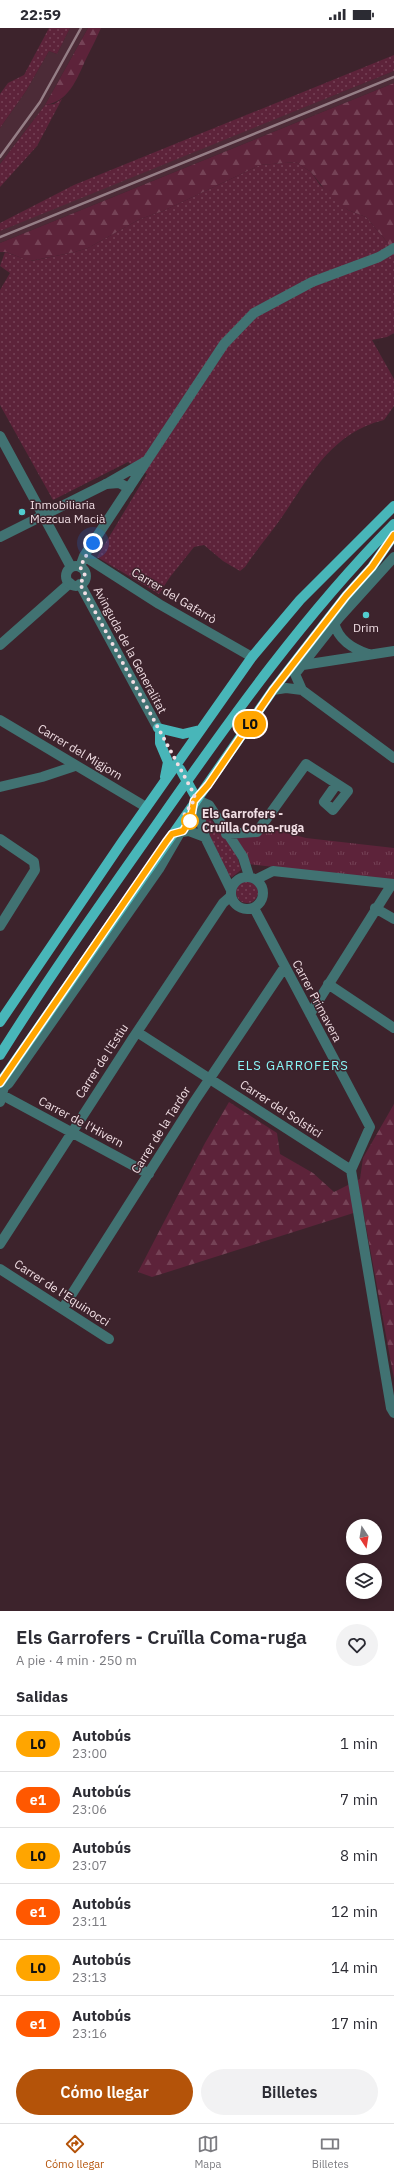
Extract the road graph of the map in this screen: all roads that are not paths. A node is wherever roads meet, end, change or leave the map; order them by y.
1 (394, 248) edge
2 (0, 436) edge
3 (150, 459) junction
4 (106, 484) junction
5 (129, 488) junction
6 (394, 506) edge
7 (43, 516) junction
8 (394, 524) edge
9 (394, 535) edge
10 (0, 536) edge
11 (84, 556) junction
12 (394, 557) edge
13 (76, 567) junction
14 (75, 584) junction
15 (332, 614) junction
16 (335, 626) junction
17 (0, 645) edge
18 (394, 651) edge
19 (370, 654) junction
20 (252, 657) junction
21 (303, 665) junction
22 (291, 673) junction
23 (273, 690) junction
24 (302, 690) junction
25 (0, 720) edge
26 (159, 730) junction
27 (200, 730) junction
28 (394, 758) edge
29 (76, 766) junction
30 (178, 766) junction
31 (164, 782) junction
32 (336, 785) dead end
33 (0, 787) edge
34 (195, 796) junction
35 (146, 807) junction
36 (176, 832) junction
37 (226, 834) junction
38 (205, 837) junction
39 (0, 839) edge
40 (253, 878) junction
41 (393, 884) edge
42 (231, 893) junction
43 (254, 908) junction
44 (375, 908) junction
45 (394, 919) edge
46 (0, 926) edge
47 (284, 968) junction
48 (328, 984) junction
49 (310, 1014) junction
50 (0, 1022) edge
51 (394, 1028) edge
52 (137, 1032) junction
53 (0, 1055) edge
54 (210, 1077) junction
55 (0, 1083) edge
56 (1, 1098) edge
57 (72, 1132) junction
58 (351, 1170) junction
59 (149, 1174) junction
60 (0, 1244) edge
61 (0, 1269) edge
62 (63, 1308) junction
63 (109, 1339) dead end
64 (394, 1413) edge

1 - 3 street
2 - 7 street
3 - 4 street
3 - 5 street
4 - 5 street
4 - 7 street
5 - 11 street
6 - 20 main road
7 - 10 street
7 - 13 street
8 - 53 main road
9 - 15 main road
11 - 13 street
11 - 20 street, Carrer del Gafarrò
12 - 16 street
13 - 14 street
13 - 14 street
14 - 17 street
14 - 26 street, Avinguda de la Generalitat
15 - 16 street
15 - 22 main road
16 - 19 street
16 - 21 street
18 - 19 street
19 - 21 street
20 - 27 main road
21 - 22 street
22 - 23 main road
22 - 24 street
23 - 24 street
23 - 34 main road
24 - 28 street
25 - 29 street, Carrer del Migjorn
26 - 27 main road
26 - 30 main road
26 - 31 main road
27 - 30 main road
29 - 33 street
29 - 35 street, Carrer del Migjorn
30 - 31 main road
30 - 34 main road, bridge
31 - 35 main road
32 - 37 street
34 - 36 main road
34 - 37 street
34 - 38 street
35 - 50 main road
36 - 38 street
36 - 55 main road
36 - 56 street
37 - 40 street
38 - 42 street
39 - 46 street
40 - 41 street
40 - 42 street
40 - 43 street
41 - 44 street
42 - 43 street
42 - 52 street, Carrer de l'Estiu
43 - 47 street, Carrer Primavera
44 - 45 street
44 - 48 street
47 - 49 street, Carrer Primavera
47 - 54 street, Carrer de la Tardor
48 - 49 street
48 - 51 street
49 - 58 street, Carrer Primavera
52 - 54 street, Carrer del Solstici
52 - 57 street, Carrer de l'Estiu
54 - 58 street, Carrer del Solstici
54 - 59 street, Carrer de la Tardor
56 - 57 street, Carrer de l'Hivern
57 - 59 street, Carrer de l'Hivern
57 - 60 street, Carrer de l'Estiu
58 - 64 street
59 - 62 street, Carrer de la Tardor
61 - 62 street, Carrer de l'Equinocci
62 - 63 street, Carrer de l'Equinocci

